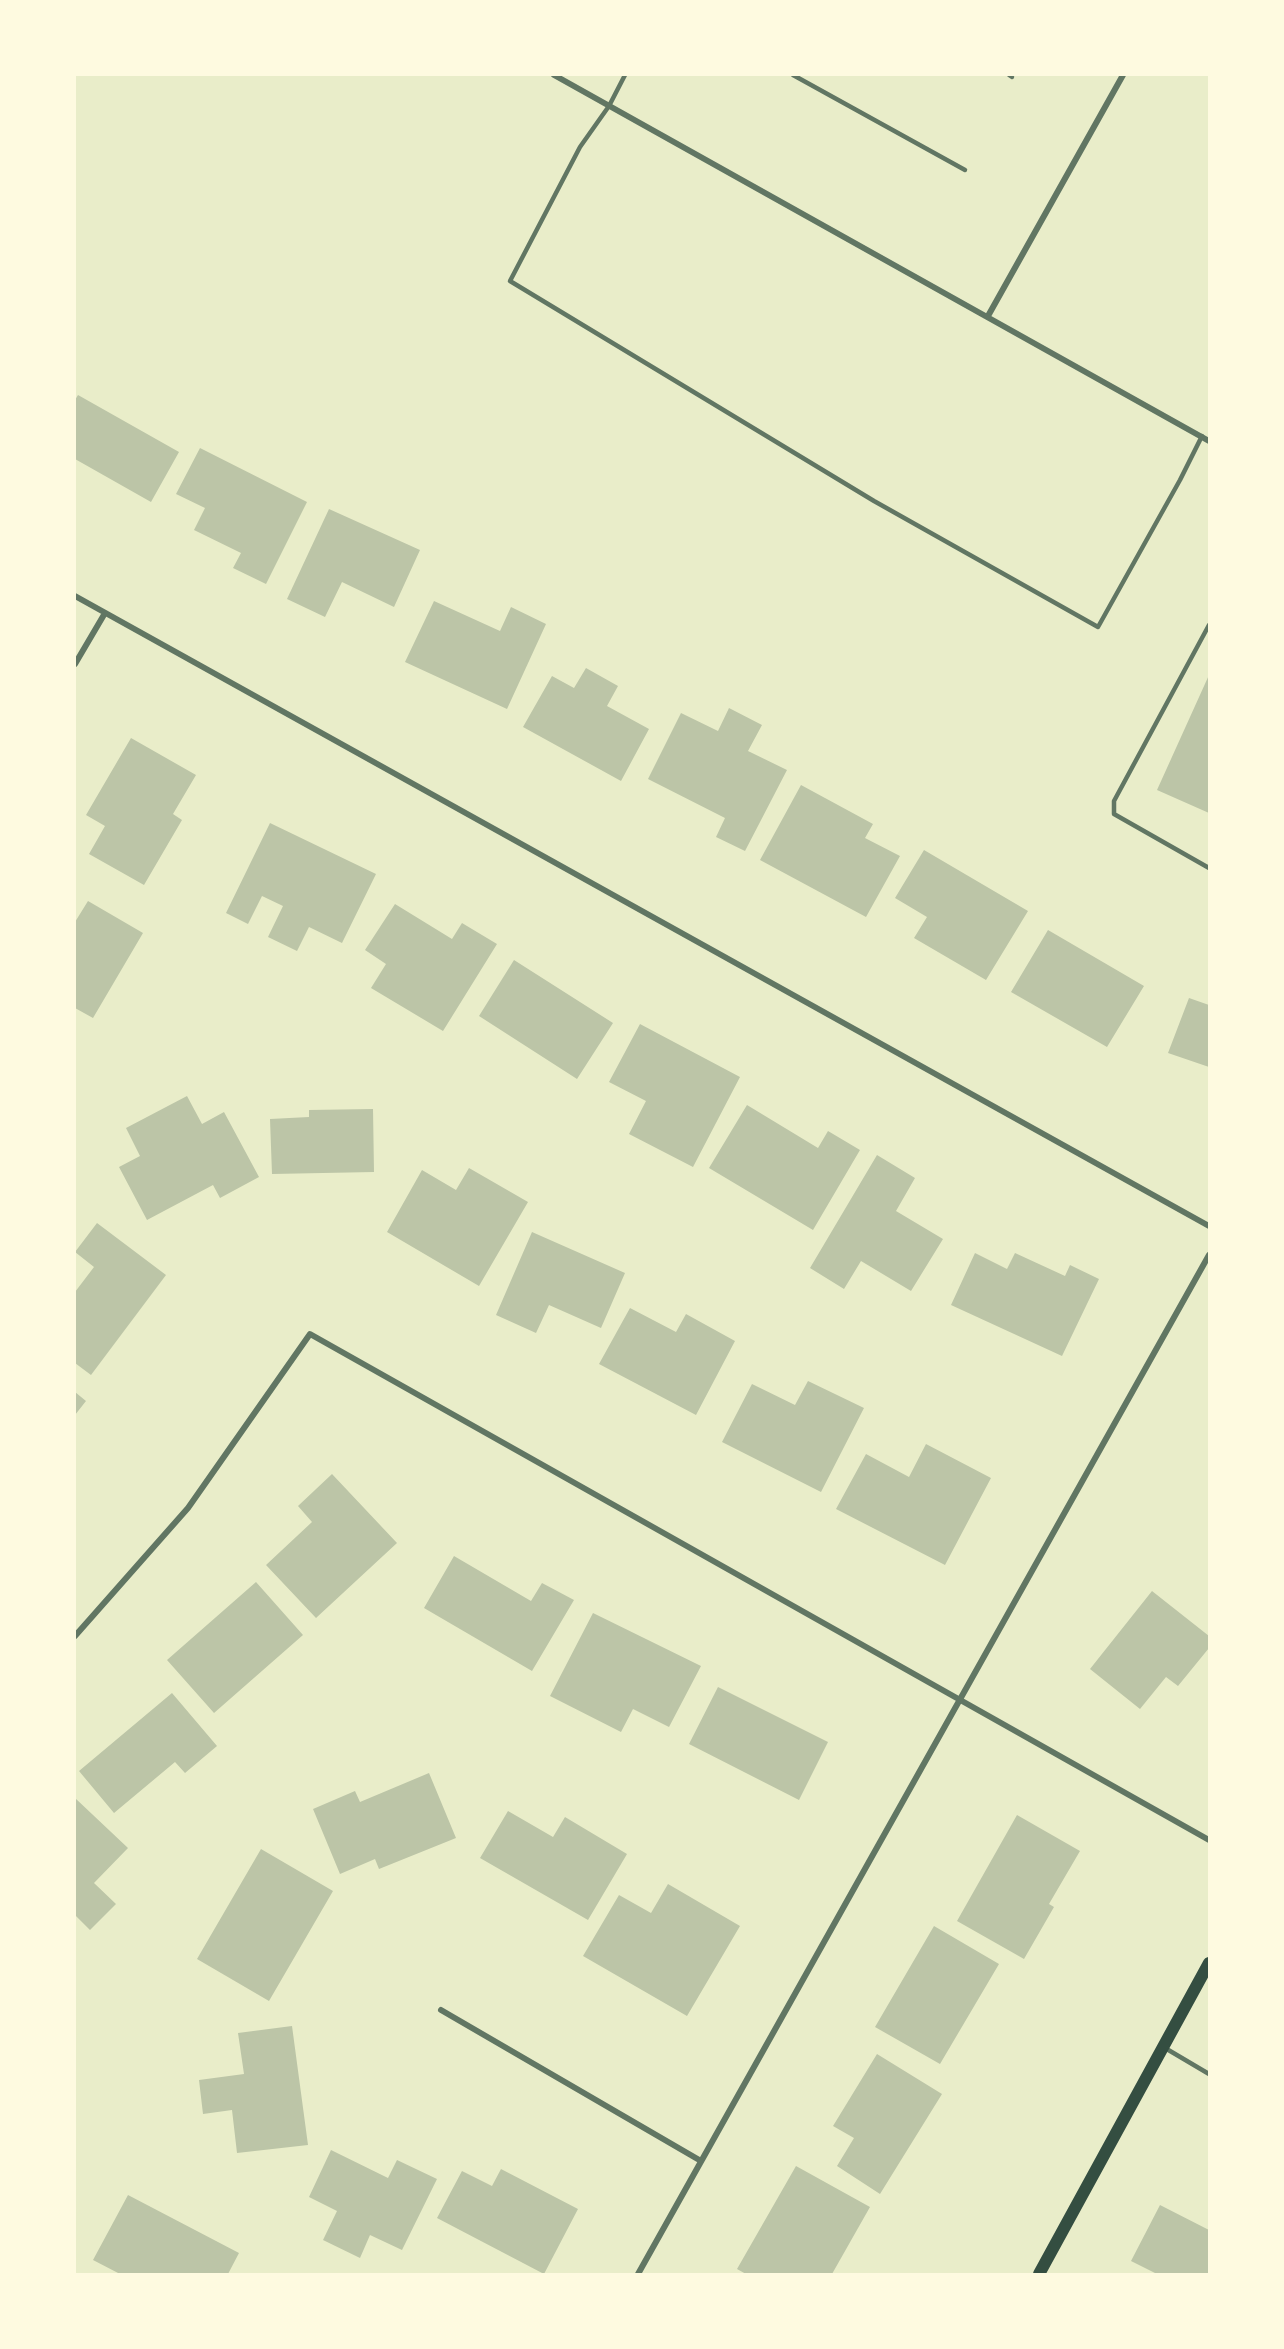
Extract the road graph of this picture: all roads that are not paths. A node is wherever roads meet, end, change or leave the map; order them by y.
1 (554, 75) edge
2 (625, 75) edge
3 (793, 75) edge
4 (1123, 75) edge
5 (609, 105) junction
6 (964, 170) dead end
7 (988, 316) junction
8 (1202, 436) junction
9 (1209, 441) edge
10 (75, 596) edge
11 (105, 613) junction
12 (1209, 625) edge
13 (75, 664) edge
14 (1209, 868) edge
15 (1209, 1226) edge
16 (1209, 1255) edge
17 (75, 1636) edge
18 (959, 1700) junction
19 (1209, 1840) edge
20 (1209, 1963) edge
21 (441, 2010) dead end
22 (1163, 2047) junction
23 (1209, 2074) edge
24 (701, 2161) junction
25 (638, 2274) edge
26 (1039, 2274) edge

1 - 5 street
2 - 5 lane
3 - 6 lane
4 - 7 street
5 - 7 street
5 - 8 lane
7 - 8 street
8 - 9 street
10 - 11 street
11 - 13 street
11 - 15 street
12 - 14 lane
16 - 18 street
17 - 18 street
18 - 19 street
18 - 24 street
20 - 22 main road
21 - 24 street
22 - 23 lane
22 - 26 main road
24 - 25 street

